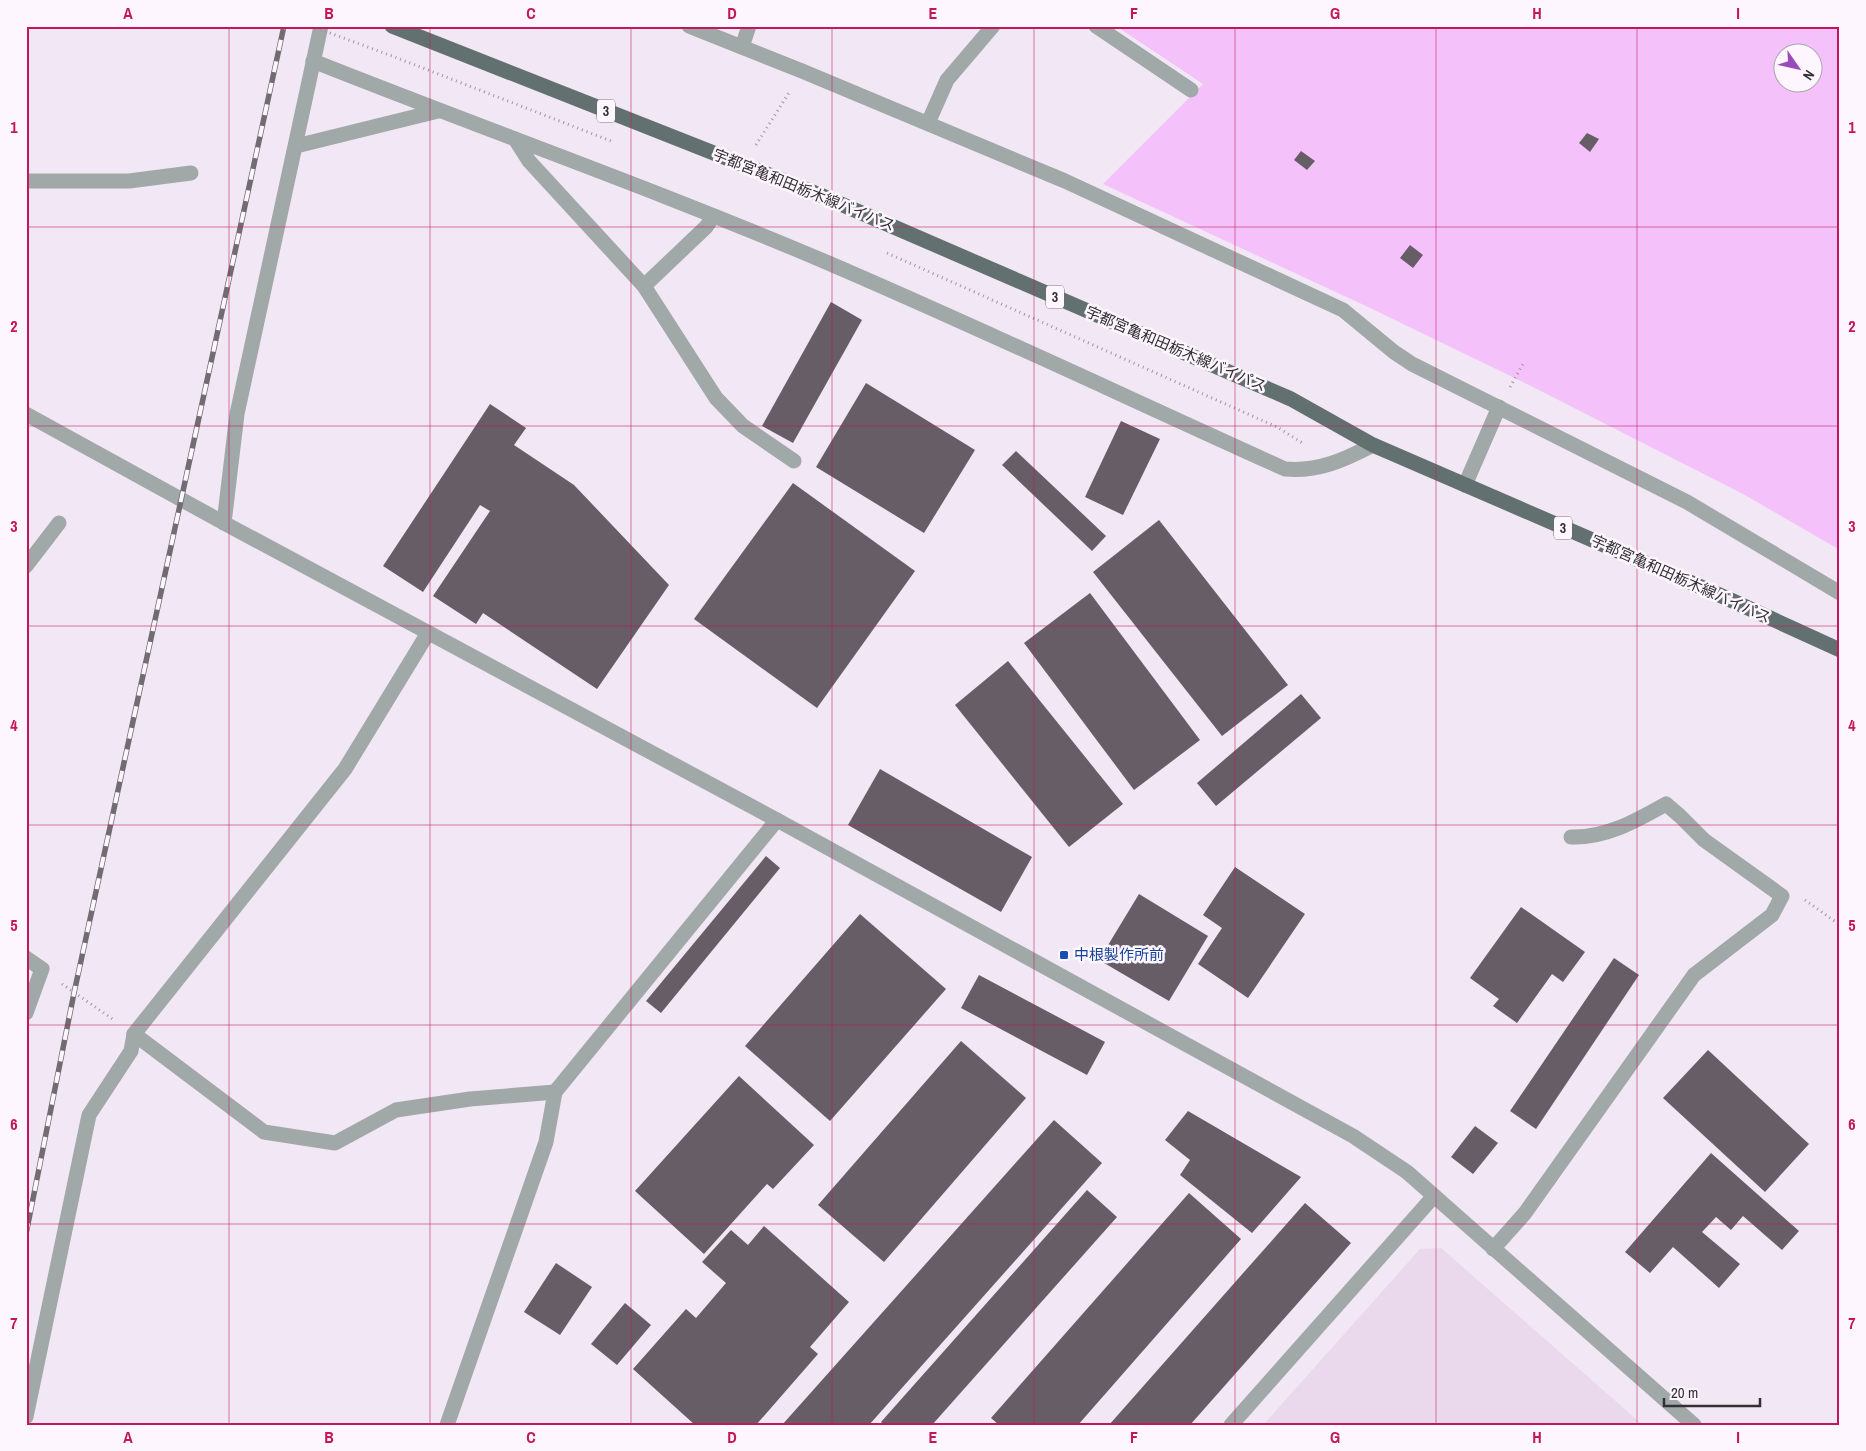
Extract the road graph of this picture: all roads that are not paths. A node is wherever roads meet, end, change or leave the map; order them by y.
1 (321, 26) edge
2 (392, 26) edge
3 (690, 26) edge
4 (750, 26) edge
5 (993, 26) edge
6 (1096, 26) edge
7 (742, 47) junction
8 (313, 61) junction
9 (1191, 90) dead end
10 (438, 110) junction
11 (928, 124) junction
12 (515, 139) junction
13 (296, 146) junction
14 (191, 174) dead end
15 (26, 181) edge
16 (713, 217) junction
17 (644, 286) junction
18 (1499, 407) junction
19 (26, 414) edge
20 (1373, 445) junction
21 (794, 461) dead end
22 (1465, 485) junction
23 (59, 523) dead end
24 (224, 523) junction
25 (26, 566) edge
26 (1840, 593) edge
27 (428, 633) junction
28 (1840, 650) edge
29 (777, 820) junction
30 (1571, 836) dead end
31 (26, 958) edge
32 (26, 1013) edge
33 (134, 1034) junction
34 (555, 1092) junction
35 (1434, 1196) junction
36 (1493, 1249) junction
37 (26, 1417) edge
38 (447, 1425) edge
39 (1231, 1425) edge
40 (1694, 1425) edge

1 - 8 street
2 - 20 main road, 宇都宮亀和田栃木線バイパス / 3, bridge
3 - 7 street
4 - 7 street
5 - 11 street
6 - 9 street
7 - 11 street
8 - 10 street
8 - 13 street
10 - 12 street
10 - 13 street
11 - 18 street
12 - 16 street
12 - 17 street
13 - 24 street
14 - 15 street
16 - 17 street
16 - 20 street
17 - 21 street
18 - 22 street
18 - 26 street
19 - 24 street
20 - 22 main road, 宇都宮亀和田栃木線バイパス / 3
22 - 28 main road, 宇都宮亀和田栃木線バイパス / 3
23 - 25 street
24 - 27 street
27 - 29 street
27 - 33 street
29 - 34 street
29 - 35 street
30 - 36 street
31 - 32 street
33 - 34 street
33 - 37 street
34 - 38 street
35 - 36 street
35 - 39 street
36 - 40 street

